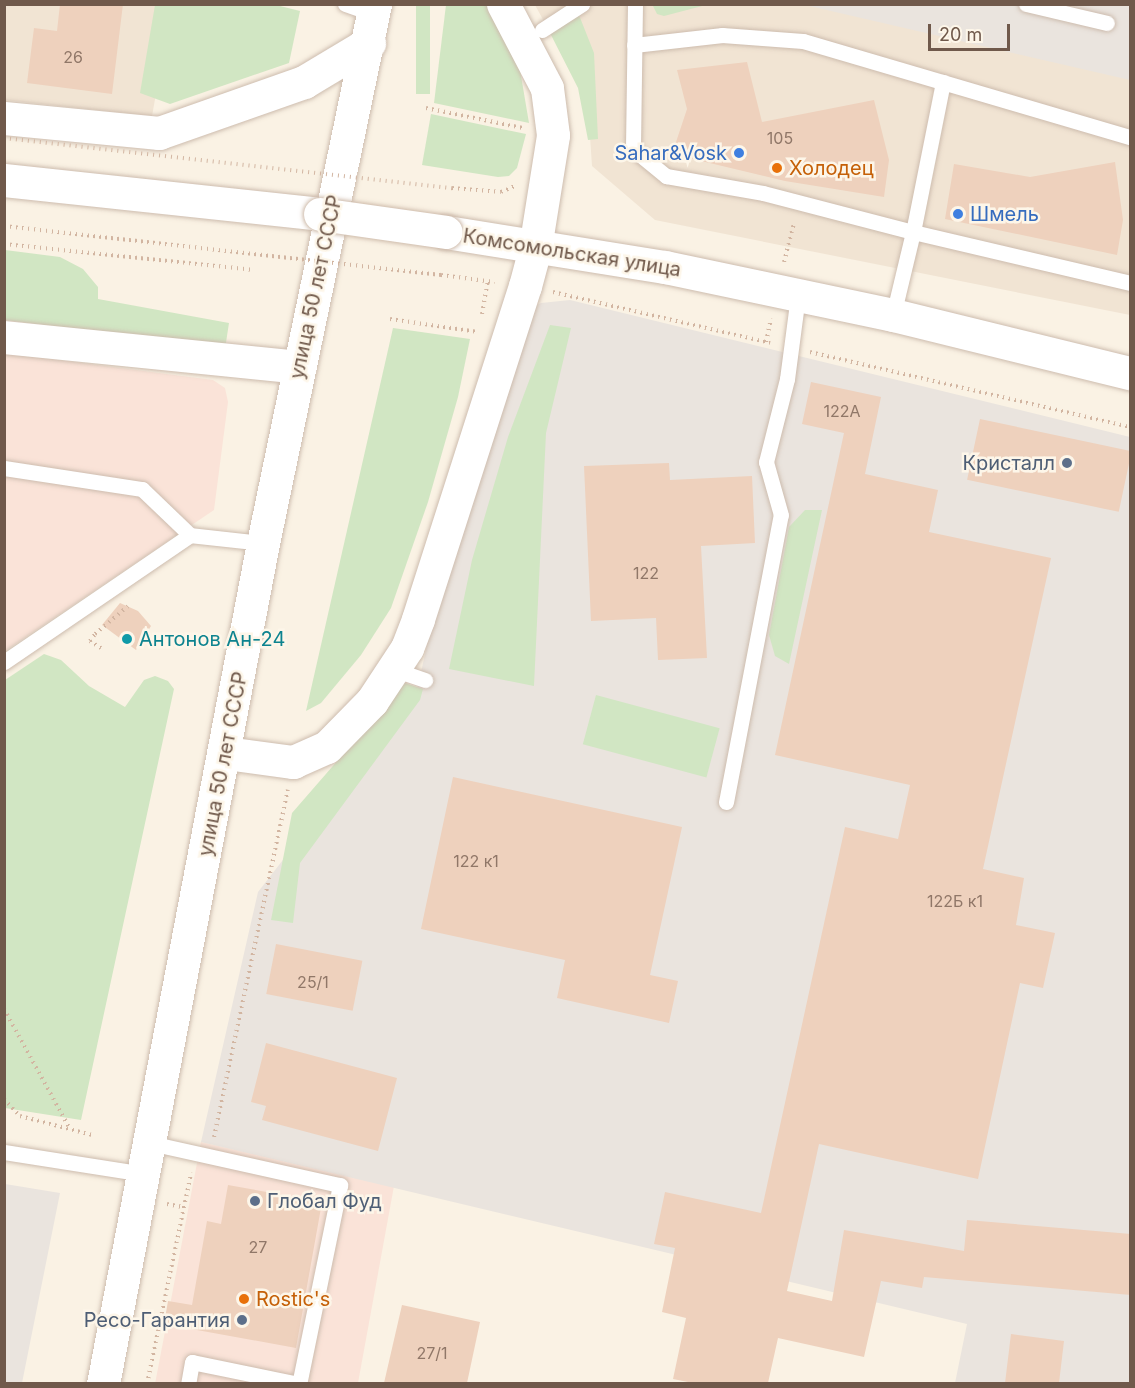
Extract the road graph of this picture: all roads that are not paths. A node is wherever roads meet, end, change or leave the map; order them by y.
1 (503, 4) edge
2 (582, 4) edge
3 (635, 4) edge
4 (1026, 4) edge
5 (366, 16) edge
6 (1107, 23) dead end
7 (542, 30) dead end
8 (634, 45) junction
9 (943, 82) junction
10 (4, 118) edge
11 (1131, 137) edge
12 (4, 180) edge
13 (912, 232) junction
14 (535, 248) junction
15 (1131, 283) edge
16 (798, 295) junction
17 (893, 315) junction
18 (4, 337) edge
19 (299, 368) junction
20 (1131, 373) edge
21 (4, 468) edge
22 (190, 535) junction
23 (263, 543) junction
24 (4, 662) edge
25 (393, 669) junction
26 (425, 680) dead end
27 (226, 753) junction
28 (726, 802) dead end
29 (4, 1152) edge
30 (147, 1159) junction
31 (103, 1383) edge
32 (188, 1383) edge

1 - 14 main road
2 - 7 lane
3 - 8 lane
4 - 6 lane
5 - 10 main road
5 - 19 main road, улица 50 лет СССР
8 - 9 lane
8 - 13 lane
9 - 11 lane
9 - 13 lane
12 - 14 main road, Комсомольская улица, bridge
13 - 15 lane
13 - 17 lane
14 - 16 main road, Комсомольская улица
14 - 25 main road
16 - 17 main road, Комсомольская улица
16 - 28 lane
17 - 20 main road, Комсомольская улица
18 - 19 main road
19 - 23 main road, улица 50 лет СССР
21 - 22 lane
22 - 23 lane
22 - 24 lane
23 - 27 main road, улица 50 лет СССР
25 - 26 lane
25 - 27 main road
27 - 30 main road, улица 50 лет СССР
29 - 30 lane
30 - 31 main road, улица 50 лет СССР
30 - 32 lane

